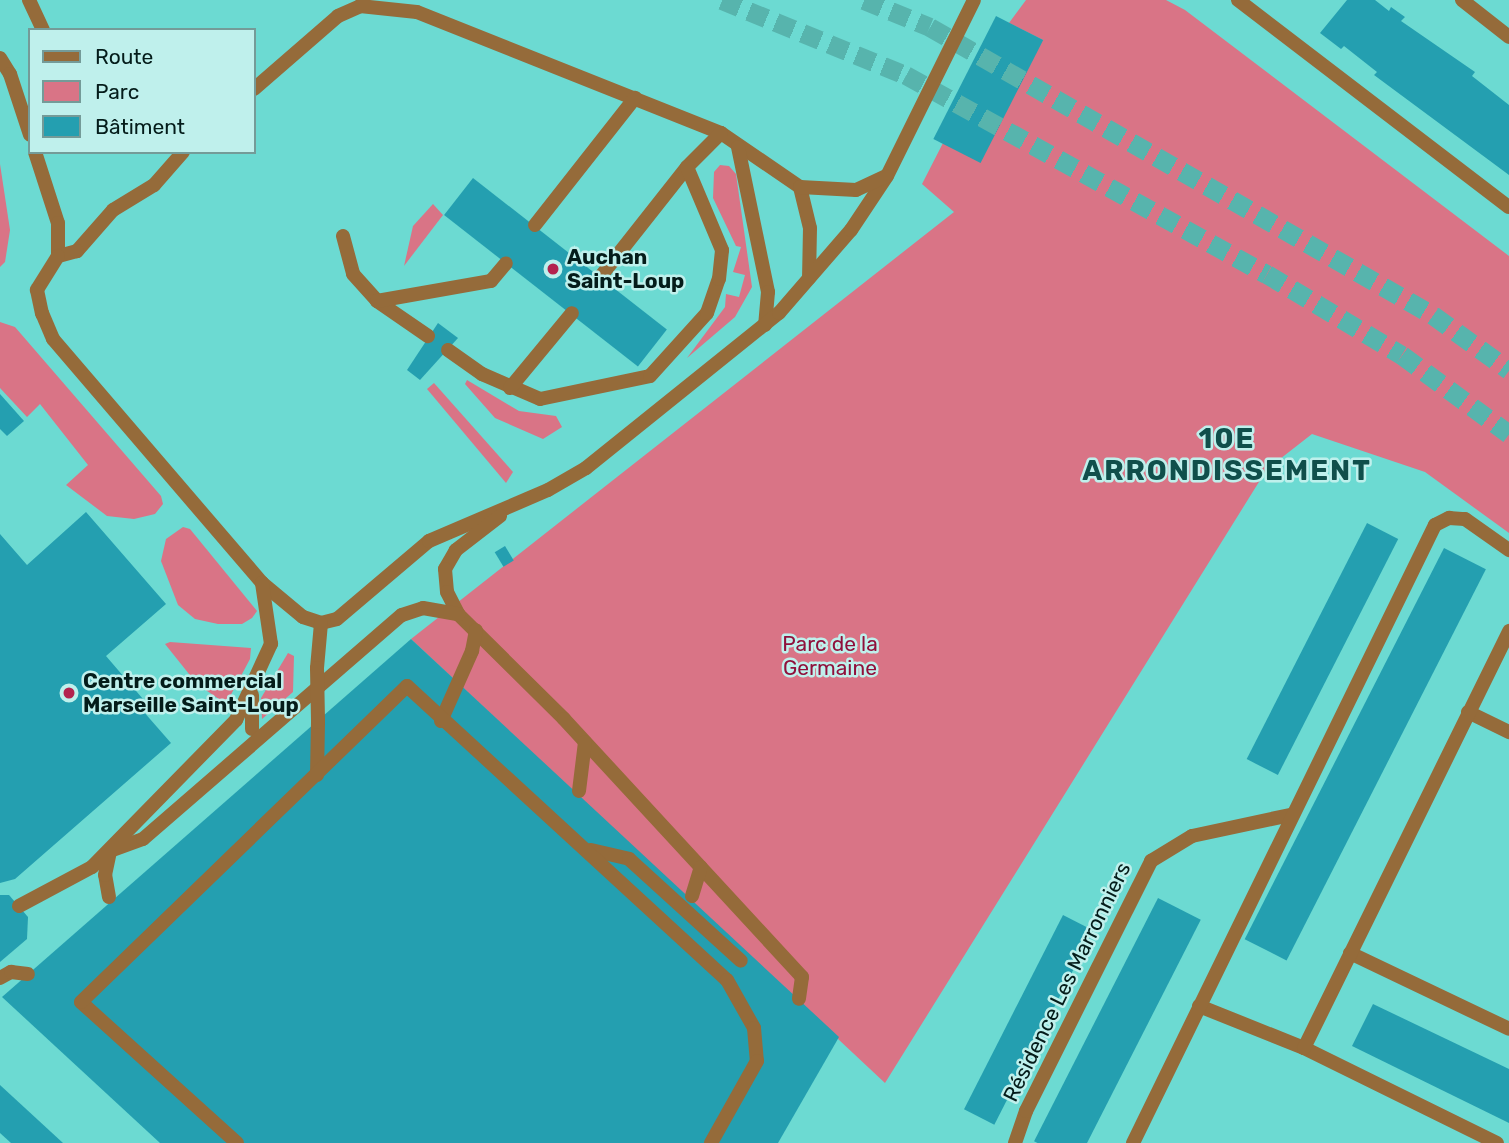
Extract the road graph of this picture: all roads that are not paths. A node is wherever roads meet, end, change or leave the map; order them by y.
1 (29, 0) edge
2 (974, 0) edge
3 (1238, 0) edge
4 (1462, 0) edge
5 (42, 28) edge
6 (1509, 37) edge
7 (0, 58) edge
8 (256, 87) edge
9 (635, 98) junction
10 (28, 129) edge
11 (721, 133) junction
12 (738, 147) junction
13 (36, 154) edge
14 (181, 154) edge
15 (687, 167) junction
16 (887, 176) junction
17 (800, 187) junction
18 (1509, 207) edge
19 (535, 225) dead end
20 (343, 236) dead end
21 (58, 256) junction
22 (506, 262) dead end
23 (601, 276) dead end
24 (809, 278) junction
25 (377, 301) junction
26 (572, 313) dead end
27 (765, 325) junction
28 (428, 336) dead end
29 (447, 350) dead end
30 (510, 388) junction
31 (518, 503) junction
32 (1509, 550) edge
33 (262, 583) junction
34 (458, 614) junction
35 (321, 624) junction
36 (476, 631) junction
37 (1509, 631) edge
38 (252, 694) junction
39 (1468, 712) junction
40 (441, 720) junction
41 (252, 729) dead end
42 (1509, 732) edge
43 (585, 742) junction
44 (317, 775) junction
45 (579, 791) dead end
46 (1290, 815) junction
47 (587, 849) junction
48 (110, 851) junction
49 (701, 867) junction
50 (692, 896) dead end
51 (109, 897) dead end
52 (19, 906) dead end
53 (1350, 953) junction
54 (741, 961) dead end
55 (28, 974) dead end
56 (0, 978) edge
57 (799, 999) dead end
58 (1199, 1006) junction
59 (1509, 1029) edge
60 (1304, 1048) junction
61 (237, 1143) edge
62 (711, 1143) edge
63 (1015, 1143) edge
64 (1133, 1143) edge
65 (1497, 1143) edge

1 - 5 street
2 - 16 street
3 - 18 street
4 - 6 street
7 - 10 street
8 - 9 street
9 - 11 street
9 - 19 street
11 - 12 street
11 - 15 street
12 - 17 street
12 - 27 street
13 - 21 street
14 - 21 street
15 - 23 street
15 - 30 street
16 - 17 street
16 - 24 street
17 - 24 street
20 - 25 street
21 - 33 street
22 - 25 street
24 - 27 street
25 - 28 street
26 - 30 street
27 - 31 street
29 - 30 street
31 - 34 street
31 - 35 street
32 - 46 street
33 - 35 street
33 - 38 street
34 - 36 street
34 - 48 street
35 - 44 street, bridge
36 - 40 street
36 - 43 street
37 - 39 street
38 - 41 street
38 - 48 street
39 - 42 street
39 - 53 street
40 - 44 street
40 - 47 street
43 - 45 street
43 - 49 street
44 - 61 street
46 - 58 street
46 - 63 street, Résidence Les Marronniers
47 - 54 street
47 - 62 street
48 - 51 street
48 - 52 street
49 - 50 street
49 - 57 street
53 - 59 street
53 - 60 street
55 - 56 street
58 - 60 street
58 - 64 street
60 - 65 street

